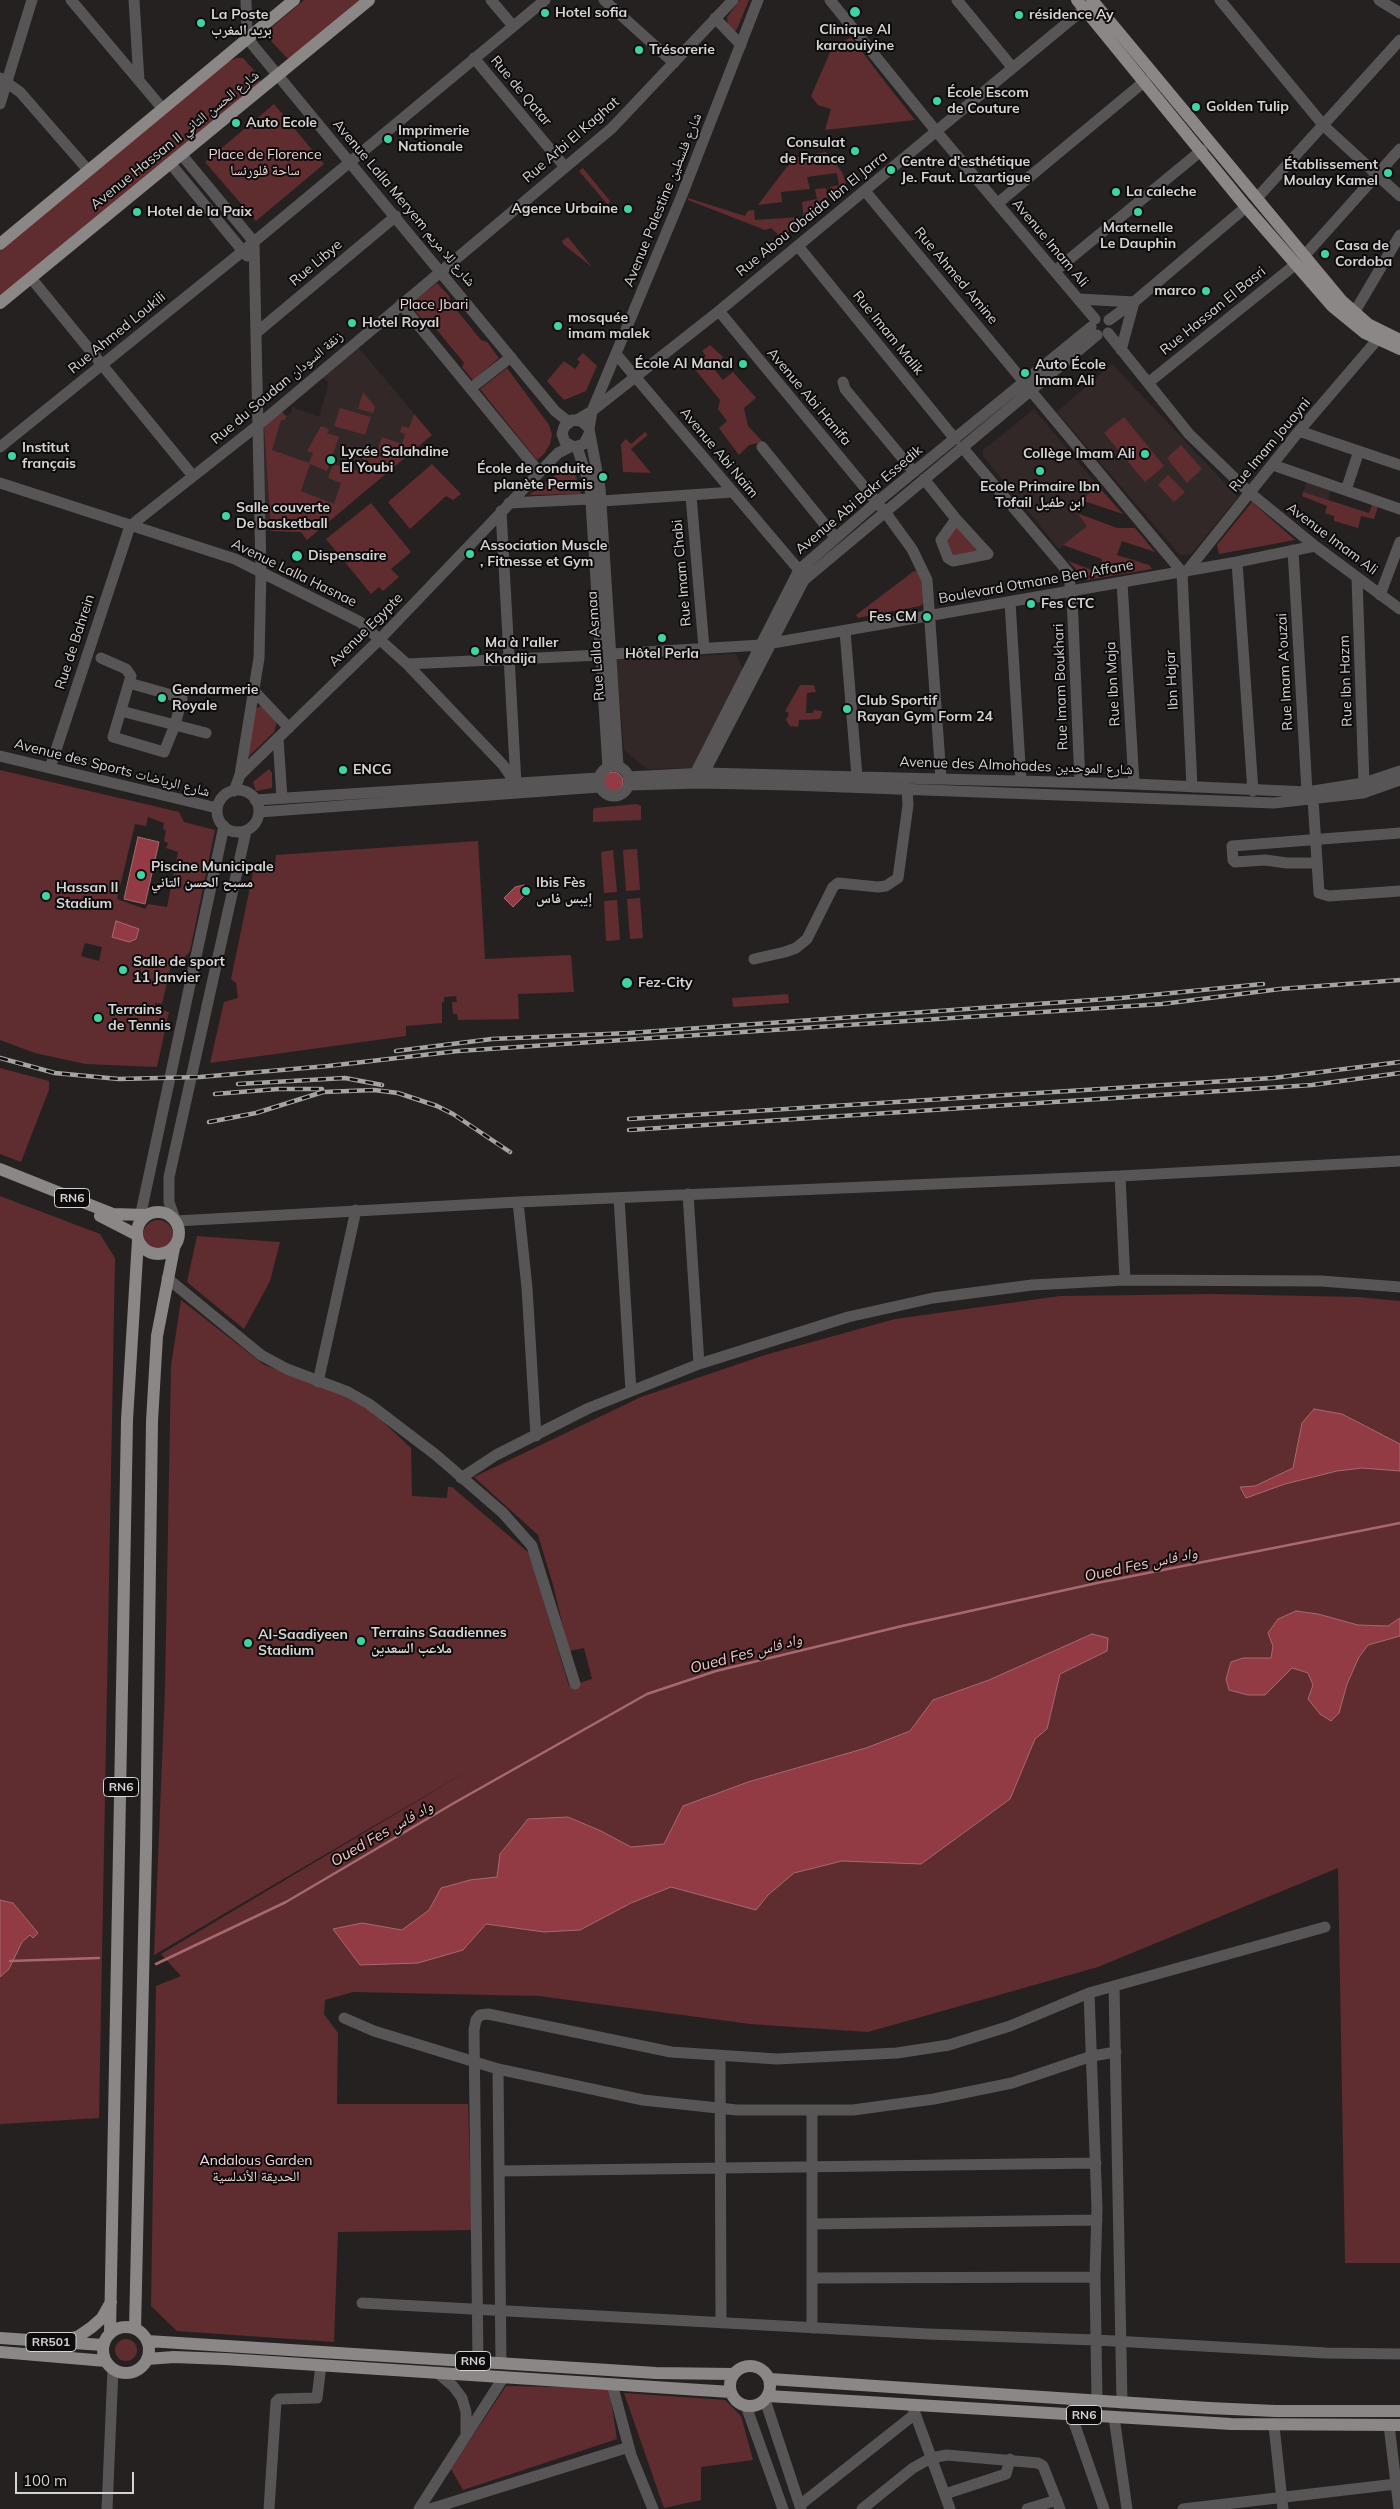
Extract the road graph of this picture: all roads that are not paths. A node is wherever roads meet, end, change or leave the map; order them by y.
1 (32, 0) edge
2 (72, 0) edge
3 (134, 0) edge
4 (246, 0) edge
5 (294, 0) edge
6 (369, 0) edge
7 (491, 0) edge
8 (545, 0) edge
9 (604, 0) edge
10 (758, 0) edge
11 (830, 0) edge
12 (957, 0) edge
13 (1220, 0) edge
14 (1379, 0) edge
15 (730, 1) edge
16 (1088, 2) edge
17 (1400, 12) edge
18 (715, 18) junction
19 (513, 26) junction
20 (247, 38) junction
21 (1400, 40) edge
22 (741, 45) junction
23 (474, 58) junction
24 (674, 63) junction
25 (1012, 68) junction
26 (278, 75) junction
27 (4, 80) edge
28 (139, 80) junction
29 (1145, 81) junction
30 (0, 104) edge
31 (162, 108) junction
32 (1324, 126) junction
33 (936, 131) junction
34 (1400, 149) edge
35 (1202, 150) junction
36 (182, 154) junction
37 (350, 162) junction
38 (170, 163) junction
39 (565, 167) junction
40 (88, 170) junction
41 (1377, 175) junction
42 (865, 190) junction
43 (1400, 196) edge
44 (998, 203) junction
45 (1252, 203) junction
46 (396, 216) junction
47 (1400, 235) edge
48 (254, 242) junction
49 (0, 244) edge
50 (798, 246) junction
51 (243, 251) junction
52 (1301, 260) junction
53 (254, 265) junction
54 (441, 270) junction
55 (1055, 271) junction
56 (31, 278) junction
57 (1078, 299) junction
58 (1134, 302) junction
59 (0, 303) edge
60 (401, 304) junction
61 (718, 311) junction
62 (1354, 313) junction
63 (1098, 329) junction
64 (256, 333) junction
65 (1377, 340) junction
66 (1400, 340) edge
67 (1400, 349) edge
68 (1121, 350) junction
69 (616, 354) junction
70 (511, 357) junction
71 (101, 364) junction
72 (635, 376) junction
73 (1148, 382) junction
74 (1028, 386) junction
75 (472, 388) junction
76 (592, 411) junction
77 (257, 426) junction
78 (568, 427) junction
79 (1299, 431) junction
80 (589, 432) junction
81 (958, 443) junction
82 (0, 447) edge
83 (574, 447) junction
84 (762, 448) dead end
85 (1359, 451) junction
86 (558, 453) junction
87 (1272, 465) junction
88 (1400, 465) edge
89 (916, 470) junction
90 (539, 472) junction
91 (193, 476) junction
92 (924, 479) junction
93 (0, 483) edge
94 (1346, 490) junction
95 (733, 492) junction
96 (1250, 493) junction
97 (691, 496) junction
98 (596, 500) junction
99 (877, 502) junction
100 (505, 507) junction
101 (1400, 509) edge
102 (886, 512) junction
103 (956, 519) dead end
104 (130, 526) junction
105 (836, 538) junction
106 (1400, 542) edge
107 (1315, 546) junction
108 (1293, 550) junction
109 (1237, 562) junction
110 (800, 570) junction
111 (261, 571) junction
112 (1185, 571) junction
113 (1357, 578) junction
114 (1122, 582) junction
115 (1072, 591) junction
116 (1380, 595) junction
117 (1010, 602) junction
118 (1400, 609) edge
119 (930, 616) junction
120 (846, 630) junction
121 (380, 639) junction
122 (766, 644) junction
123 (704, 648) junction
124 (606, 654) junction
125 (101, 658) dead end
126 (509, 660) junction
127 (407, 664) junction
128 (129, 683) junction
129 (254, 691) junction
130 (121, 711) junction
131 (175, 725) junction
132 (289, 728) junction
133 (206, 732) dead end
134 (278, 738) junction
135 (0, 756) edge
136 (613, 767) junction
137 (50, 768) junction
138 (1400, 771) edge
139 (699, 773) junction
140 (240, 775) junction
141 (857, 777) junction
142 (941, 778) junction
143 (1400, 780) edge
144 (629, 781) junction
145 (1021, 781) junction
146 (1080, 782) junction
147 (599, 783) junction
148 (516, 784) junction
149 (1134, 784) junction
150 (1364, 784) junction
151 (1192, 787) junction
152 (907, 789) junction
153 (234, 791) junction
154 (1253, 791) junction
155 (1310, 796) junction
156 (282, 798) junction
157 (255, 800) junction
158 (217, 808) junction
159 (258, 812) junction
160 (224, 826) junction
161 (246, 830) junction
162 (1400, 833) edge
163 (1315, 839) junction
164 (1316, 863) junction
165 (1400, 890) edge
166 (754, 959) dead end
167 (1400, 1161) edge
168 (0, 1169) edge
169 (1120, 1176) junction
170 (0, 1177) edge
171 (688, 1194) junction
172 (619, 1198) junction
173 (518, 1202) junction
174 (356, 1210) junction
175 (176, 1220) junction
176 (140, 1225) junction
177 (174, 1248) junction
178 (167, 1278) junction
179 (1125, 1280) junction
180 (1400, 1287) edge
181 (699, 1364) junction
182 (318, 1382) junction
183 (630, 1391) junction
184 (536, 1436) junction
185 (461, 1478) junction
186 (575, 1684) dead end
187 (1326, 1928) dead end
188 (1114, 1986) junction
189 (1088, 1992) junction
190 (344, 2018) dead end
191 (1116, 2052) junction
192 (720, 2055) junction
193 (1092, 2056) junction
194 (475, 2063) junction
195 (498, 2069) junction
196 (720, 2109) junction
197 (812, 2110) junction
198 (1096, 2163) junction
199 (812, 2167) junction
200 (720, 2169) junction
201 (499, 2172) junction
202 (1097, 2220) junction
203 (812, 2224) junction
204 (1095, 2277) junction
205 (812, 2278) junction
206 (112, 2300) junction
207 (362, 2303) dead end
208 (479, 2311) junction
209 (502, 2312) junction
210 (721, 2323) junction
211 (812, 2328) junction
212 (135, 2329) junction
213 (110, 2333) junction
214 (0, 2338) edge
215 (1096, 2340) junction
216 (147, 2341) junction
217 (1120, 2341) junction
218 (59, 2343) junction
219 (103, 2345) junction
220 (0, 2352) edge
221 (1400, 2354) edge
222 (147, 2359) junction
223 (478, 2361) junction
224 (501, 2362) junction
225 (110, 2365) junction
226 (321, 2365) junction
227 (439, 2374) junction
228 (733, 2374) junction
229 (503, 2378) junction
230 (770, 2379) junction
231 (612, 2384) junction
232 (731, 2392) junction
233 (767, 2398) junction
234 (1097, 2401) junction
235 (1122, 2403) junction
236 (746, 2406) junction
237 (913, 2409) junction
238 (1400, 2410) edge
239 (1071, 2414) junction
240 (1114, 2417) junction
241 (1395, 2425) edge
242 (1274, 2426) junction
243 (466, 2434) junction
244 (629, 2447) junction
245 (931, 2458) junction
246 (1010, 2459) junction
247 (1396, 2484) junction
248 (945, 2494) junction
249 (1282, 2503) edge
250 (1058, 2505) edge
251 (800, 2507) edge
252 (107, 2509) edge
253 (269, 2509) edge
254 (419, 2509) edge
255 (430, 2509) edge
256 (653, 2509) edge
257 (783, 2509) edge
258 (862, 2509) edge
259 (950, 2509) edge
260 (1027, 2509) edge
261 (1104, 2509) edge
262 (1127, 2509) edge
263 (1183, 2509) edge
264 (1399, 2509) edge

1 - 27 street
2 - 28 street
3 - 28 street
4 - 20 street
5 - 20 main road
6 - 26 main road, Avenue Hassan II شارع الحسن الثاني
7 - 19 street
8 - 19 street, Rue Ahmed Loukili
9 - 24 street
10 - 22 street, Avenue Palestine شارع فلسطين
11 - 33 street, Avenue Imam Ali
12 - 25 street
13 - 32 street
14 - 17 street
15 - 18 street, Rue Arbi El Kaghat
16 - 25 street, Rue Abou Obaida Ibn El Jarra
16 - 29 main road
16 - 45 main road
18 - 22 street
18 - 24 street, Rue Arbi El Kaghat
19 - 23 street, Rue Ahmed Loukili
20 - 26 street, Avenue Lalla Meryem شارع للا مريم
20 - 31 main road
21 - 32 street
22 - 69 street, Avenue Palestine شارع فلسطين
23 - 37 street, Rue Ahmed Loukili
23 - 39 street, Rue de Qatar
24 - 39 street, Rue Arbi El Kaghat
25 - 33 street, Rue Abou Obaida Ibn El Jarra
26 - 36 main road, Avenue Hassan II شارع الحسن الثاني
26 - 37 street, Avenue Lalla Meryem شارع للا مريم
27 - 30 street
27 - 40 street
28 - 31 street
29 - 35 main road
29 - 44 street
31 - 40 main road
32 - 41 street
32 - 45 street
33 - 42 street, Rue Abou Obaida Ibn El Jarra
33 - 44 street, Avenue Imam Ali
34 - 41 street, Rue Hassan El Basri
35 - 45 main road
35 - 55 street
36 - 38 main road, Avenue Hassan II شارع الحسن الثاني
36 - 48 street
37 - 46 street, Avenue Lalla Meryem شارع للا مريم
37 - 48 street, Rue Ahmed Loukili
38 - 51 street
38 - 56 main road, Avenue Hassan II شارع الحسن الثاني
39 - 54 street, Rue Arbi El Kaghat
40 - 49 main road
41 - 43 street
41 - 52 street, Rue Hassan El Basri
42 - 50 street, Rue Abou Obaida Ibn El Jarra
42 - 74 street, Rue Ahmed Amine
44 - 55 street, Avenue Imam Ali
45 - 52 main road
45 - 58 street
46 - 54 street, Avenue Lalla Meryem شارع للا مريم
46 - 64 street, Rue Libye
47 - 62 street
48 - 51 street, Rue Ahmed Loukili
48 - 53 street
50 - 61 street, Rue Abou Obaida Ibn El Jarra
50 - 81 street, Rue Imam Malik
51 - 53 street
51 - 71 street, Rue Ahmed Loukili
52 - 62 main road
52 - 65 main road
52 - 73 street, Rue Hassan El Basri
53 - 64 street
54 - 60 street, Rue du Soudan زنقة السودان
54 - 70 street, Avenue Lalla Meryem شارع للا مريم
55 - 57 street, Avenue Imam Ali
56 - 59 main road, Avenue Hassan II شارع الحسن الثاني
56 - 71 street
57 - 58 street
57 - 63 street, Avenue Imam Ali
58 - 63 street
58 - 68 street
60 - 75 street
60 - 77 street, Rue du Soudan زنقة السودان
61 - 72 street, Rue Abou Obaida Ibn El Jarra
61 - 99 street, Avenue Abi Hanifa
62 - 66 main road
63 - 68 street, Avenue Imam Ali
63 - 74 street, Avenue Abi Bakr Essedik
64 - 77 street
65 - 67 main road
65 - 79 street, Rue Imam Jouayni
68 - 73 street, Avenue Imam Ali
69 - 72 street, Avenue Abi Naïm
69 - 76 street, Avenue Palestine شارع فلسطين
70 - 75 street
70 - 78 street, Avenue Lalla Meryem شارع للا مريم
71 - 82 street, Rue Ahmed Loukili
71 - 91 street
72 - 76 street, Rue Abou Obaida Ibn El Jarra
72 - 95 street, Avenue Abi Naïm
73 - 96 street, Avenue Imam Ali
74 - 81 street, Avenue Abi Bakr Essedik
74 - 112 street, Rue Ahmed Amine
75 - 90 street
76 - 78 street
76 - 80 street, Avenue Palestine شارع فلسطين
77 - 91 street, Rue du Soudan زنقة السودان
77 - 111 street
78 - 80 street
78 - 83 street
78 - 86 street, Avenue Egypte
79 - 85 street
79 - 87 street, Rue Imam Jouayni
80 - 83 street
80 - 98 street, Rue Lalla Asmaa
81 - 89 street, Avenue Abi Bakr Essedik
81 - 92 street, Avenue Abi Bakr Essedik
81 - 115 street, Rue Imam Malik
83 - 86 street, Avenue Egypte
83 - 98 street, Rue Lalla Asmaa
84 - 105 street
85 - 88 street
85 - 94 street
86 - 90 street, Avenue Egypte
87 - 94 street
87 - 96 street, Rue Imam Jouayni
89 - 89 street
89 - 99 street, Avenue Abi Bakr Essedik
90 - 100 street, Avenue Egypte
91 - 104 street, Rue du Soudan زنقة السودان
92 - 102 street, Avenue Abi Bakr Essedik
92 - 103 street
93 - 104 street, Avenue Lalla Hasnae
94 - 101 street
95 - 97 street
95 - 110 street, Avenue Abi Naïm
96 - 107 street, Avenue Imam Ali
96 - 112 street, Rue Imam Jouayni
97 - 98 street
97 - 123 street, Rue Imam Chabi
98 - 100 street
98 - 124 street, Rue Lalla Asmaa
99 - 102 street, Avenue Abi Hanifa
99 - 105 street, Avenue Abi Bakr Essedik
100 - 121 street, Avenue Egypte
100 - 126 street
102 - 119 street
102 - 122 street, Avenue Abi Bakr Essedik
104 - 111 street, Avenue Lalla Hasnae
104 - 137 street, Rue de Bahrein
105 - 110 street, Avenue Abi Bakr Essedik
106 - 116 street
107 - 108 street, Boulevard Otmane Ben Affane
107 - 113 street, Avenue Imam Ali
108 - 109 street, Boulevard Otmane Ben Affane
108 - 155 street, Rue Imam A'ouzai
109 - 112 street, Boulevard Otmane Ben Affane
109 - 154 street
110 - 122 street, Avenue Abi Bakr Essedik
111 - 121 street, Avenue Lalla Hasnae
111 - 129 street
112 - 114 street, Boulevard Otmane Ben Affane
112 - 151 street, Ibn Hajar
113 - 116 street, Avenue Imam Ali
113 - 150 street, Rue Ibn Hazm
114 - 115 street, Boulevard Otmane Ben Affane
114 - 149 street, Rue Ibn Maja
115 - 117 street, Boulevard Otmane Ben Affane
115 - 146 street, Rue Imam Boukhari
116 - 118 street, Avenue Imam Ali
117 - 119 street, Boulevard Otmane Ben Affane
117 - 145 street
119 - 120 street, Boulevard Otmane Ben Affane
119 - 142 street
120 - 122 street, Boulevard Otmane Ben Affane
120 - 141 street
121 - 127 street, Avenue Lalla Hasnae
121 - 132 street, Avenue Egypte
122 - 123 street, Boulevard Otmane Ben Affane
122 - 139 street, Avenue Abi Bakr Essedik
123 - 124 street, Boulevard Otmane Ben Affane
124 - 126 street, Boulevard Otmane Ben Affane
124 - 136 street, Rue Lalla Asmaa
125 - 128 street
126 - 127 street
126 - 148 street
127 - 148 street, Avenue Lalla Hasnae
128 - 130 street
128 - 131 street
129 - 132 street
129 - 140 street
130 - 131 street
130 - 131 street
131 - 133 street
132 - 134 street, Avenue Egypte
134 - 140 street, Avenue Egypte
134 - 156 street
135 - 137 street, Avenue des Sports شارع الرياضات
136 - 144 street
136 - 147 street
137 - 158 street, Avenue des Sports شارع الرياضات
138 - 150 street, Avenue des Almohades شارع الموحدين
139 - 141 street, Avenue des Almohades شارع الموحدين
139 - 144 street, Avenue des Almohades شارع الموحدين
140 - 153 street
141 - 142 street, Avenue des Almohades شارع الموحدين
142 - 145 street, Avenue des Almohades شارع الموحدين
143 - 155 street, Avenue des Almohades شارع الموحدين
144 - 147 street
144 - 152 street, Avenue des Almohades شارع الموحدين
145 - 146 street, Avenue des Almohades شارع الموحدين
146 - 149 street, Avenue des Almohades شارع الموحدين
147 - 148 street
147 - 159 street
148 - 156 street
149 - 151 street, Avenue des Almohades شارع الموحدين
150 - 155 street, Avenue des Almohades شارع الموحدين
151 - 154 street, Avenue des Almohades شارع الموحدين
152 - 155 street, Avenue des Almohades شارع الموحدين
152 - 166 street
153 - 157 street
153 - 158 street
154 - 155 street, Avenue des Almohades شارع الموحدين
155 - 163 street, Rue Imam A'ouzai
156 - 157 street
157 - 159 street
158 - 160 street
159 - 161 street
160 - 161 street
160 - 176 street
161 - 175 street
162 - 163 street
163 - 164 street, Rue Imam A'ouzai
163 - 164 street
164 - 165 street, Rue Imam A'ouzai
167 - 169 street
168 - 176 main road, RN6
169 - 171 street
169 - 179 street
170 - 176 main road, RN6
171 - 172 street
171 - 181 street
172 - 173 street
172 - 183 street
173 - 174 street
173 - 184 street
174 - 175 street
174 - 182 street
175 - 176 main road, RN6
175 - 177 main road, RN6
176 - 177 main road, RN6
176 - 206 main road, RN6
177 - 178 main road, RN6
178 - 182 street
178 - 212 main road, RN6
179 - 180 street
179 - 181 street
181 - 183 street
182 - 185 street
183 - 184 street
184 - 185 street
185 - 186 street
187 - 188 street
188 - 189 street
188 - 191 street
189 - 192 street
189 - 193 street
190 - 194 street
191 - 193 street
191 - 217 street
192 - 194 street
192 - 196 street
193 - 197 street
193 - 198 street
194 - 195 street
194 - 208 street
195 - 196 street
195 - 201 street
196 - 197 street
196 - 200 street
197 - 199 street
198 - 199 street
198 - 202 street
199 - 200 street
199 - 203 street
200 - 201 street
200 - 210 street
201 - 209 street
202 - 203 street
202 - 204 street
203 - 205 street
204 - 205 street
204 - 215 street
205 - 211 street
206 - 213 main road, RN6
206 - 218 main road
207 - 208 street
208 - 209 street
208 - 223 street
209 - 210 street
209 - 224 street
210 - 211 street
211 - 215 street
212 - 213 main road
212 - 216 main road
213 - 219 main road, RN6
214 - 218 main road, RR501
215 - 217 street
215 - 234 street
216 - 222 main road
216 - 223 main road, RN6
217 - 221 street
217 - 235 street
218 - 219 main road, RR501
219 - 225 main road
220 - 225 main road, RR501
222 - 225 main road, RN6
222 - 226 main road, RN6
223 - 224 main road, RN6
224 - 228 main road, RN6
225 - 252 street
226 - 227 main road, RN6
226 - 253 street
227 - 229 main road, RN6
227 - 243 street
228 - 230 main road, RN6
228 - 232 main road
229 - 231 main road, RN6
229 - 243 street
230 - 233 main road
230 - 234 main road, RN6
231 - 232 main road, RN6
231 - 244 street
232 - 236 main road
233 - 236 main road, RN6
233 - 237 main road, RN6
233 - 251 street
234 - 235 main road, RN6
235 - 238 main road, RN6
236 - 257 street
237 - 239 main road, RN6
237 - 245 street
237 - 251 street
239 - 240 main road, RN6
239 - 261 street
240 - 242 main road, RN6
240 - 262 street
241 - 242 main road, RN6
241 - 247 street
242 - 249 street
243 - 254 street
244 - 255 street
244 - 256 street
245 - 246 street
245 - 248 street
245 - 258 street
246 - 248 street
246 - 250 street
247 - 249 street
247 - 264 street
248 - 259 street
249 - 263 street
250 - 260 street

